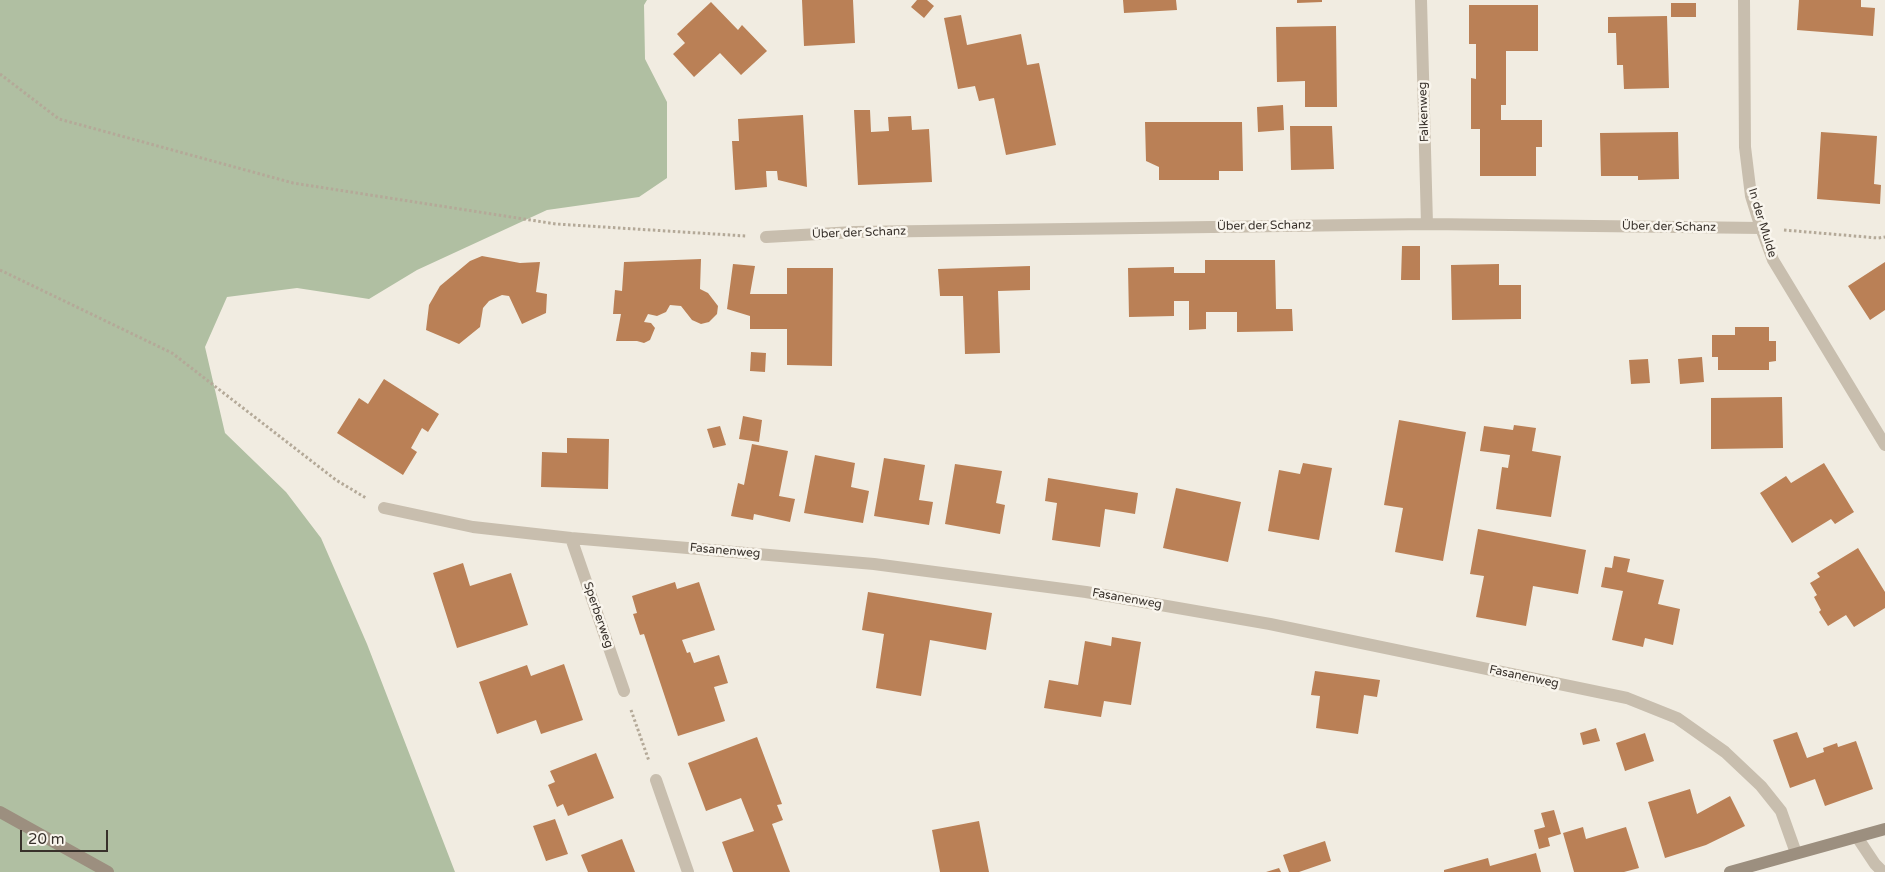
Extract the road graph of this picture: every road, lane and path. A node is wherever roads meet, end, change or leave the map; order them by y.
1 (1420, 0) edge
2 (1744, 0) edge
3 (0, 74) edge
4 (1426, 224) junction
5 (1761, 228) junction
6 (766, 237) joint
7 (1885, 237) edge
8 (0, 270) edge
9 (1885, 445) edge
10 (384, 508) joint
11 (571, 538) junction
12 (624, 692) joint
13 (656, 780) joint
14 (0, 812) edge
15 (1885, 830) edge
16 (1857, 837) junction
17 (1796, 853) junction
18 (108, 872) edge
19 (688, 872) edge
20 (1730, 872) edge
21 (1883, 872) edge

1 - 4 street, Falkenweg
2 - 5 street, In der Mulde
3 - 6 path
4 - 5 street, Über der Schanz
4 - 6 street, Über der Schanz
5 - 7 path
5 - 9 street, In der Mulde
8 - 10 path
10 - 11 street, Fasanenweg
11 - 12 street, Sperberweg
11 - 17 street, Fasanenweg
12 - 13 path
13 - 19 street
14 - 18 street
15 - 16 street
16 - 17 street
16 - 21 street
17 - 20 street

